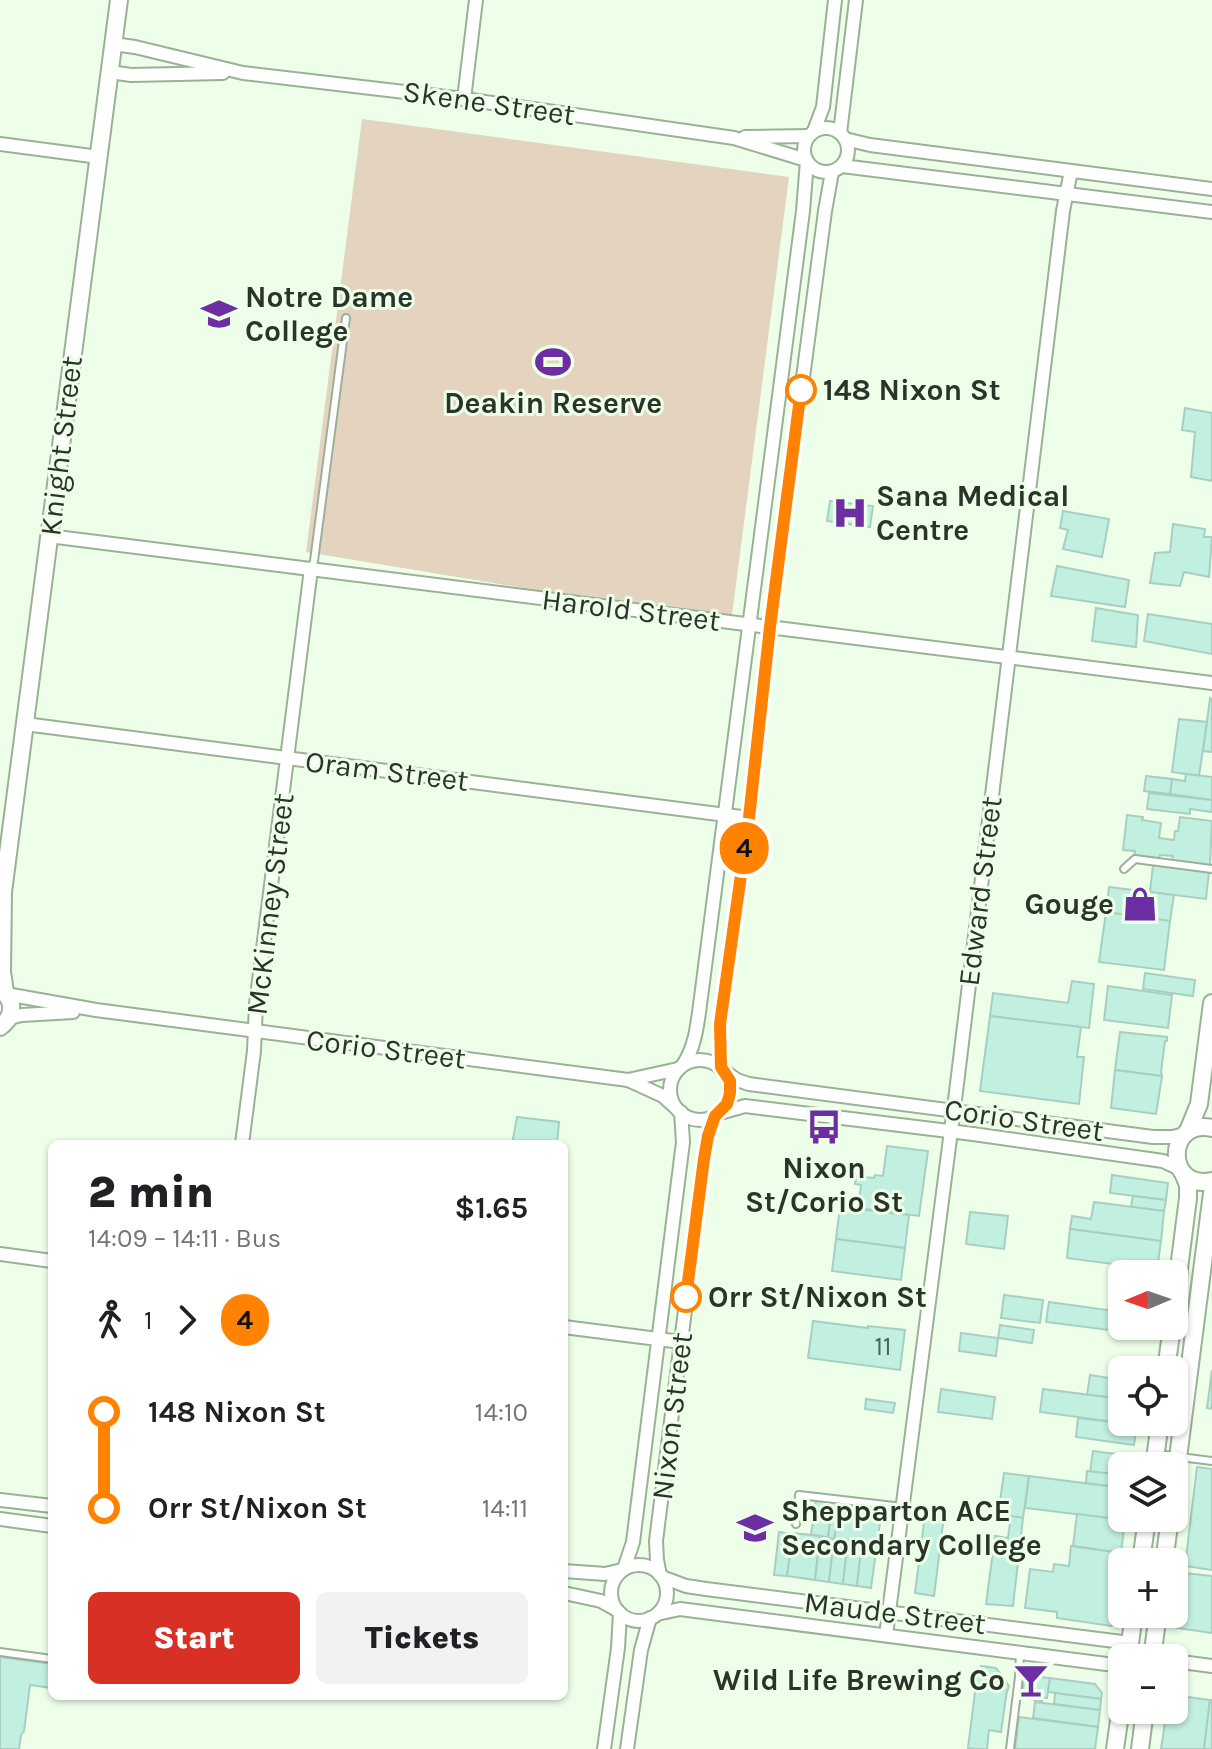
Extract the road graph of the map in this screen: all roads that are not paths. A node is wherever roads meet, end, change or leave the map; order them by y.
1 (119, 0) edge
2 (476, 0) edge
3 (835, 0) edge
4 (856, 0) edge
5 (113, 44) junction
6 (110, 72) junction
7 (243, 73) junction
8 (464, 99) junction
9 (812, 134) junction
10 (843, 136) junction
11 (734, 138) junction
12 (0, 144) edge
13 (99, 157) junction
14 (806, 161) junction
15 (837, 169) junction
16 (1071, 171) junction
17 (1212, 189) edge
18 (1067, 192) junction
19 (1212, 212) edge
20 (346, 318) dead end
21 (49, 536) junction
22 (311, 569) junction
23 (749, 625) junction
24 (770, 627) junction
25 (1008, 658) junction
26 (1212, 683) edge
27 (25, 724) junction
28 (287, 758) junction
29 (723, 815) junction
30 (749, 818) junction
31 (1124, 869) dead end
32 (1212, 869) edge
33 (1, 897) edge
34 (4, 992) edge
35 (1212, 1003) edge
36 (96, 1010) junction
37 (5, 1023) edge
38 (255, 1032) junction
39 (680, 1067) junction
40 (722, 1069) junction
41 (628, 1080) junction
42 (678, 1110) junction
43 (953, 1110) junction
44 (718, 1114) junction
45 (1212, 1128) edge
46 (950, 1132) junction
47 (1186, 1132) junction
48 (243, 1140) edge
49 (1182, 1171) junction
50 (1212, 1181) edge
51 (1212, 1193) edge
52 (0, 1254) edge
53 (48, 1260) edge
54 (1180, 1260) edge
55 (568, 1328) edge
56 (658, 1339) junction
57 (681, 1342) junction
58 (1179, 1452) edge
59 (1188, 1458) edge
60 (1212, 1461) edge
61 (0, 1500) edge
62 (48, 1506) edge
63 (903, 1507) junction
64 (0, 1519) edge
65 (796, 1524) dead end
66 (48, 1525) edge
67 (623, 1570) junction
68 (568, 1571) edge
69 (661, 1576) junction
70 (568, 1594) edge
71 (618, 1612) junction
72 (889, 1612) junction
73 (654, 1616) junction
74 (886, 1635) junction
75 (1108, 1648) edge
76 (0, 1652) edge
77 (1020, 1653) junction
78 (48, 1658) edge
79 (1188, 1663) edge
80 (1108, 1664) edge
81 (1212, 1666) edge
82 (1119, 1724) edge
83 (1143, 1724) edge
84 (604, 1749) edge
85 (627, 1749) edge
86 (1010, 1749) edge
87 (1115, 1749) edge
88 (1140, 1749) edge

1 - 5 street, Knight Street
2 - 8 street
3 - 9 street
4 - 10 street
5 - 6 street, Knight Street
5 - 7 street, Skene Street
6 - 7 street, Skene Street
6 - 13 street, Knight Street
7 - 8 street, Skene Street
8 - 11 street, Skene Street
9 - 10 street
9 - 11 street, Skene Street
9 - 14 street
10 - 15 street
10 - 16 street
11 - 14 street, Skene Street
12 - 13 street
13 - 21 street, Knight Street
14 - 15 street
14 - 23 street
15 - 18 street
15 - 24 street
16 - 17 street
16 - 18 street, Edward Street
18 - 19 street
18 - 25 street, Edward Street
20 - 22 lane
21 - 22 street, Harold Street
21 - 27 street, Knight Street
22 - 23 street, Harold Street
22 - 28 street, McKinney Street
23 - 24 street, Harold Street
23 - 29 street
24 - 25 street, Harold Street
24 - 30 street
25 - 26 street, Harold Street
25 - 43 street, Edward Street
27 - 28 street, Oram Street
27 - 33 street, Knight Street
28 - 29 street, Oram Street
28 - 38 street, McKinney Street
29 - 30 street, Oram Street
29 - 39 street
30 - 40 street
31 - 32 lane
33 - 34 street, Knight Street
34 - 36 street, Corio Street
34 - 37 street, Knight Street
35 - 47 street
36 - 37 street, Corio Street
36 - 38 street, Corio Street
38 - 41 street, Corio Street
38 - 48 street, McKinney Street
39 - 40 street
39 - 41 street, Corio Street
39 - 42 street
40 - 43 street, Corio Street
40 - 44 street
41 - 42 street, Corio Street
42 - 44 street
42 - 56 street, Nixon Street
43 - 46 street, Edward Street
43 - 47 street, Corio Street
44 - 46 street, Corio Street
44 - 57 street, Nixon Street
45 - 47 street
46 - 49 street, Corio Street
46 - 63 street, Edward Street
47 - 49 street
49 - 50 street
49 - 54 street
51 - 58 street
52 - 53 street
55 - 56 street
56 - 57 street
56 - 67 street, Nixon Street
57 - 69 street, Nixon Street
59 - 60 lane
61 - 62 street
63 - 65 lane
63 - 72 street, Edward Street
64 - 66 street
67 - 68 street
67 - 69 street
67 - 71 street
69 - 72 street, Maude Street
69 - 73 street
70 - 71 street
71 - 73 street
71 - 84 street
72 - 74 street, Edward Street
72 - 75 street, Maude Street
73 - 74 street, Maude Street
73 - 85 street
74 - 77 street, Maude Street
76 - 78 lane
77 - 80 street, Maude Street
77 - 86 lane
79 - 81 street
82 - 87 street
83 - 88 street

